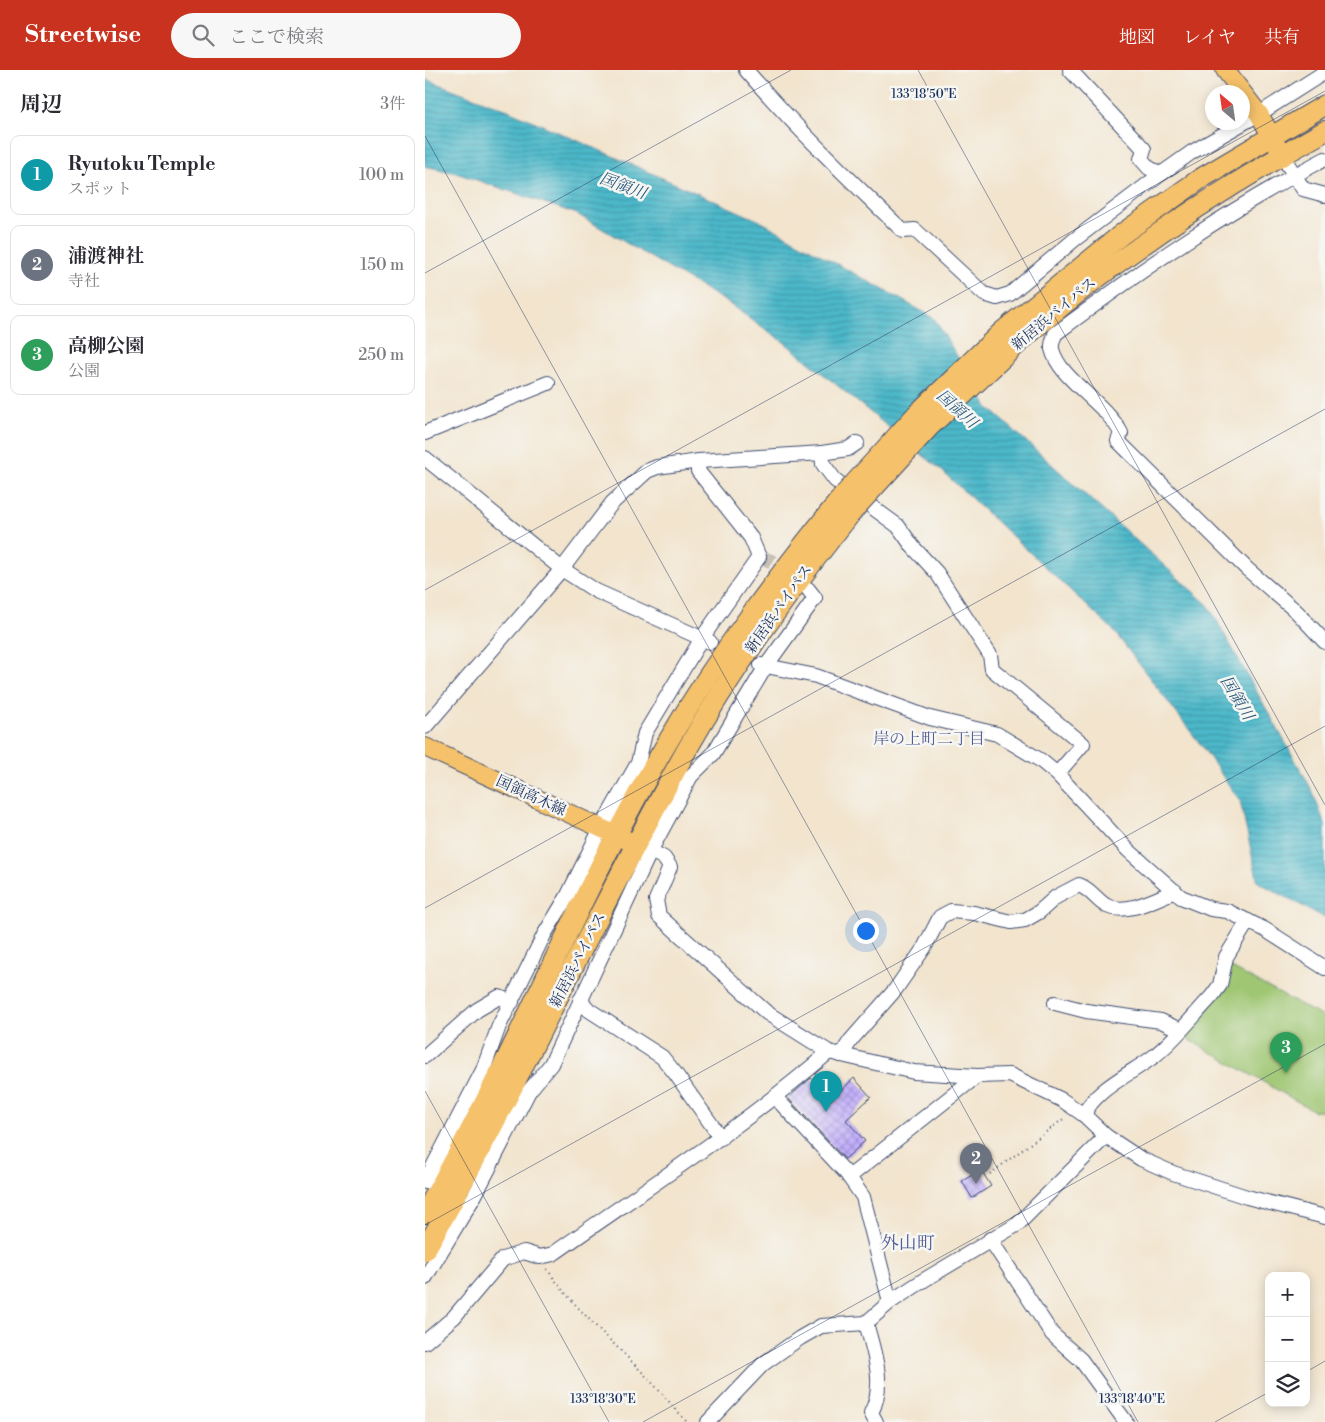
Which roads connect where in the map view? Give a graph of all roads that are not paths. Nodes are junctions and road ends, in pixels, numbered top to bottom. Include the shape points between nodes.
1 (745, 70) edge
2 (1070, 70) edge
3 (1225, 70) edge
4 (1325, 72) edge
5 (1325, 105) edge
6 (1259, 114) junction
7 (1325, 131) edge
8 (1272, 136) junction
9 (1282, 155) junction
10 (1325, 160) edge
11 (1161, 174) junction
12 (1295, 175) junction
13 (1325, 195) edge
14 (1009, 338) junction
15 (548, 383) dead end
16 (425, 434) edge
17 (857, 443) dead end
18 (822, 453) junction
19 (425, 458) edge
20 (699, 461) junction
21 (849, 502) junction
22 (562, 569) junction
23 (808, 590) dead end
24 (706, 640) junction
25 (1325, 642) edge
26 (763, 665) junction
27 (425, 727) edge
28 (425, 747) edge
29 (1057, 774) junction
30 (609, 832) junction
31 (644, 847) junction
32 (1175, 891) junction
33 (1248, 921) junction
34 (1325, 968) edge
35 (580, 1000) junction
36 (512, 1002) junction
37 (1055, 1003) dead end
38 (1180, 1030) junction
39 (835, 1054) junction
40 (425, 1056) edge
41 (977, 1076) junction
42 (775, 1097) junction
43 (1079, 1112) junction
44 (1106, 1136) junction
45 (721, 1138) junction
46 (849, 1177) junction
47 (425, 1182) edge
48 (425, 1213) edge
49 (1325, 1217) edge
50 (990, 1239) junction
51 (425, 1250) edge
52 (425, 1278) edge
53 (890, 1302) junction
54 (866, 1323) junction
55 (425, 1342) edge
56 (708, 1422) edge
57 (877, 1422) edge
58 (1126, 1422) edge

1 - 11 street via 830,161 903,231 915,230 985,294 997,298 1011,294 1074,240
2 - 11 street via 1144,149 1141,159
3 - 6 main road
4 - 6 street
5 - 8 highway, 新居浜バイパス
6 - 8 main road
6 - 11 street via 1192,152
7 - 9 highway, 新居浜バイパス
8 - 9 main road
8 - 14 highway, 新居浜バイパス via 1200,179 1122,234
9 - 12 street
9 - 14 highway, 新居浜バイパス via 1205,203
10 - 12 street
12 - 13 street via 1303,189
12 - 25 street via 1130,278 1055,334 1052,348 1062,368 1114,420 1121,433 1118,441
14 - 21 highway, 新居浜バイパス, bridge via 917,414
15 - 16 street
17 - 18 street
18 - 20 street
18 - 29 street via 823,464 835,480 898,526 937,572 989,655 993,669 1083,744
19 - 22 street
20 - 22 street via 657,467 638,478 612,504
20 - 24 street via 699,471 751,538 759,557
21 - 30 highway, 新居浜バイパス via 752,612
21 - 31 highway, 新居浜バイパス via 766,624 686,751
22 - 24 street via 596,591
22 - 27 street
23 - 26 street via 815,598
24 - 30 street via 645,733 638,762
26 - 29 street via 832,681 930,718 997,734
26 - 31 street via 713,754 691,776
28 - 30 main road, 国領高木線
29 - 32 street via 1127,850
30 - 31 main road, 国領高木線
30 - 36 street
30 - 48 highway, 新居浜バイパス via 457,1159
31 - 35 street
31 - 39 street via 665,858 670,867 655,900 659,916 767,1014
31 - 51 highway, 新居浜バイパス
32 - 33 street via 1197,904 1227,911
32 - 39 street via 1126,909 1107,905 1090,889 1079,884 1025,920 1011,922 951,911 940,916 924,948 895,990
33 - 34 street
33 - 38 street via 1226,957 1220,985
35 - 45 street via 589,1010 661,1057
35 - 52 street via 551,1064 529,1091 475,1195
36 - 40 street via 499,997 477,1010
36 - 47 street via 499,1026 483,1070
37 - 38 street via 1086,1011 1161,1021
38 - 43 street via 1153,1057
39 - 41 street via 914,1072
39 - 42 street
41 - 43 street via 1010,1075
41 - 46 street
42 - 45 street
42 - 46 street
43 - 44 street
44 - 49 street via 1141,1159 1173,1173
44 - 50 street via 1018,1224
45 - 55 street via 553,1254 540,1257 524,1252 503,1259 454,1317
46 - 53 street via 863,1197
50 - 53 street
50 - 58 street via 1053,1334 1081,1360
53 - 54 street
54 - 56 street via 821,1326 801,1338 763,1364
54 - 57 street via 879,1370 871,1414

